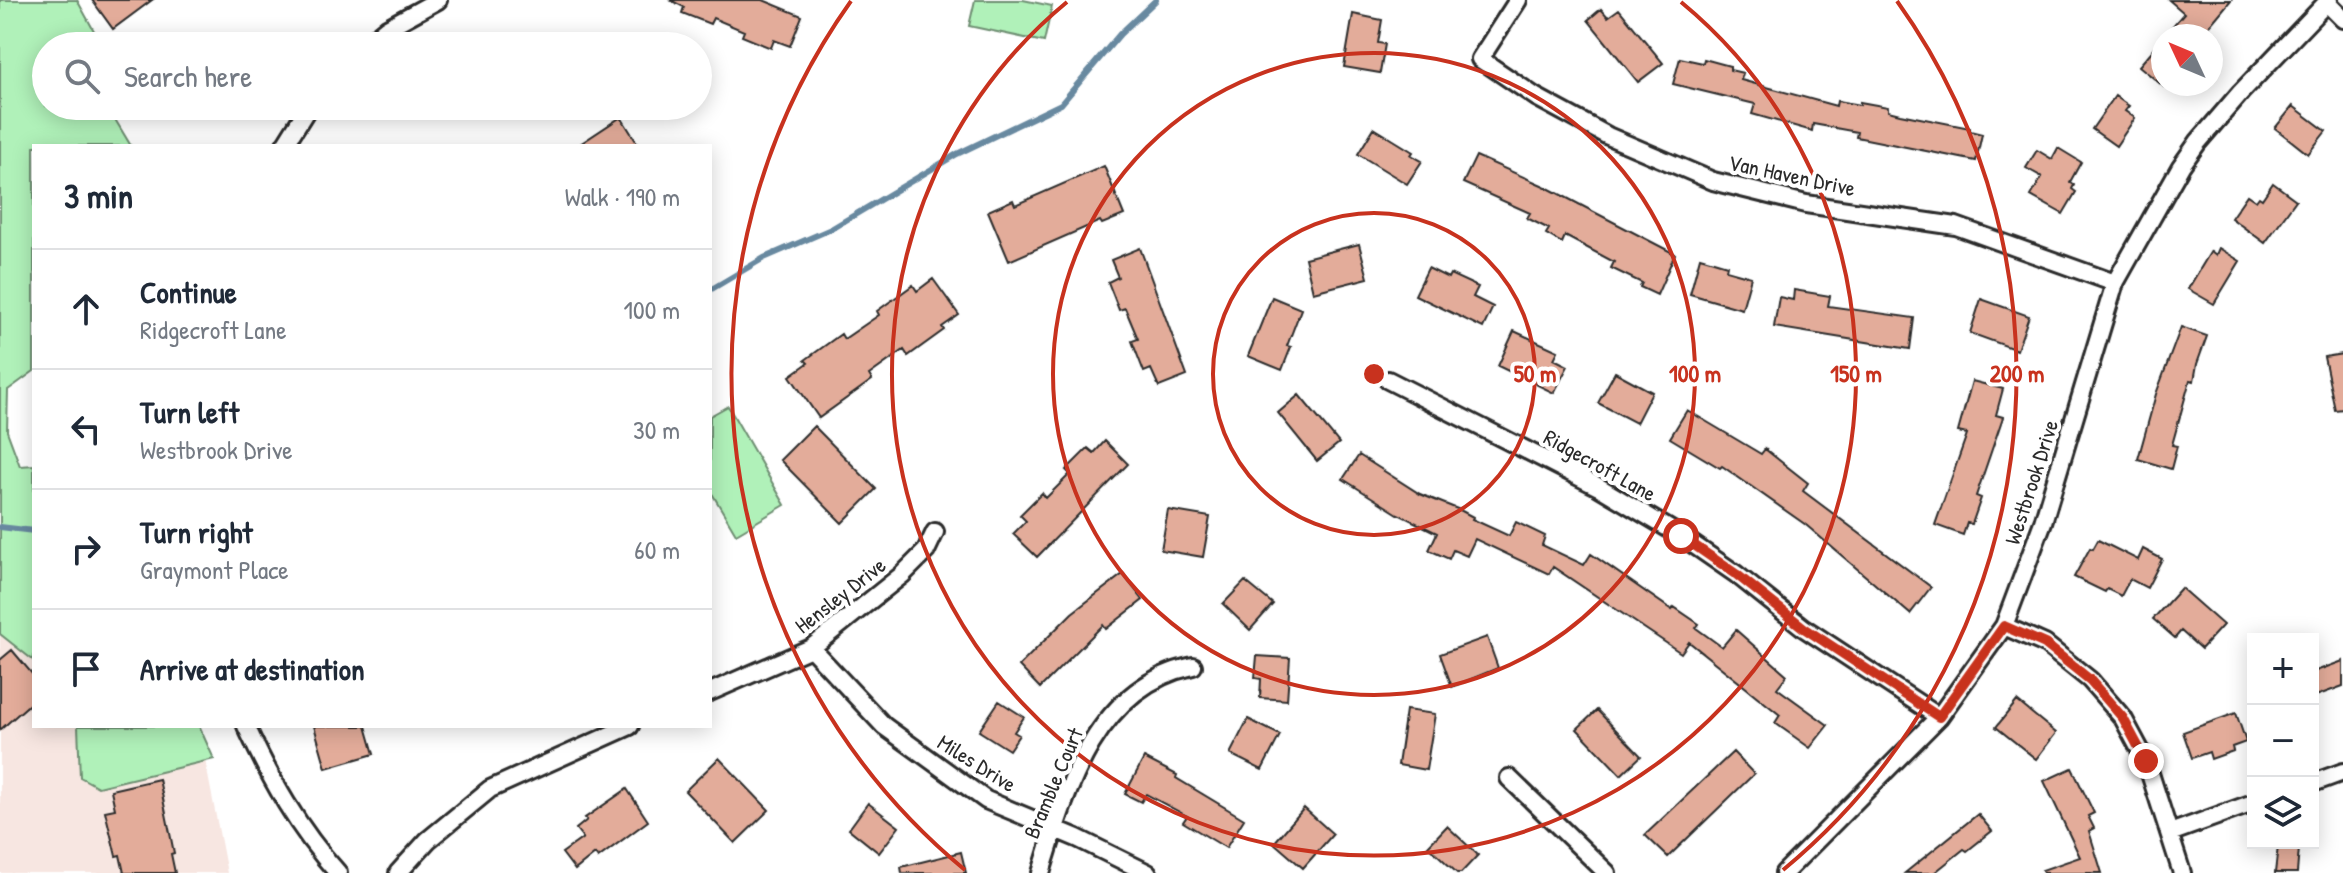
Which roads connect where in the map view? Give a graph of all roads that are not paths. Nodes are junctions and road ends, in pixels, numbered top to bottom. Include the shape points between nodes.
1 (438, 0) edge
2 (1518, 0) edge
3 (2328, 1) edge
4 (2343, 19) edge
5 (382, 32) edge
6 (300, 120) edge
7 (285, 144) edge
8 (2115, 283) junction
9 (1388, 380) dead end
10 (935, 532) dead end
11 (2004, 626) junction
12 (811, 648) junction
13 (1193, 666) dead end
14 (712, 691) edge
15 (1939, 717) junction
16 (247, 728) edge
17 (626, 728) edge
18 (2343, 772) edge
19 (1509, 778) dead end
20 (2319, 781) edge
21 (2247, 805) edge
22 (1055, 828) junction
23 (2170, 833) junction
24 (1789, 871) edge
25 (338, 873) edge
26 (398, 873) edge
27 (1041, 873) edge
28 (1148, 873) edge
29 (1607, 873) edge
30 (2182, 873) edge

1 - 5 street
2 - 8 street, Van Haven Drive via 1480,59 1608,136 1713,181 1806,204 1956,226
3 - 4 street
3 - 8 street, Westbrook Drive via 2198,142
6 - 7 street
8 - 11 street, Westbrook Drive via 2043,522
9 - 15 street, Ridgecroft Lane via 1599,487 1681,536 1804,628
10 - 12 street, Hensley Drive via 926,551 902,575
11 - 15 street, Westbrook Drive
11 - 23 street via 2045,644 2090,680 2123,718 2146,761
12 - 14 street, Hensley Drive
12 - 22 street, Miles Drive via 884,726 929,760 986,800
13 - 22 street, Bramble Court via 1144,684 1102,725
15 - 24 street, Westbrook Drive
16 - 25 street via 310,842
17 - 26 street via 490,789 428,840
18 - 20 street
19 - 29 street
21 - 23 street
22 - 27 street, Bramble Court
22 - 28 street, Miles Drive
23 - 30 street

